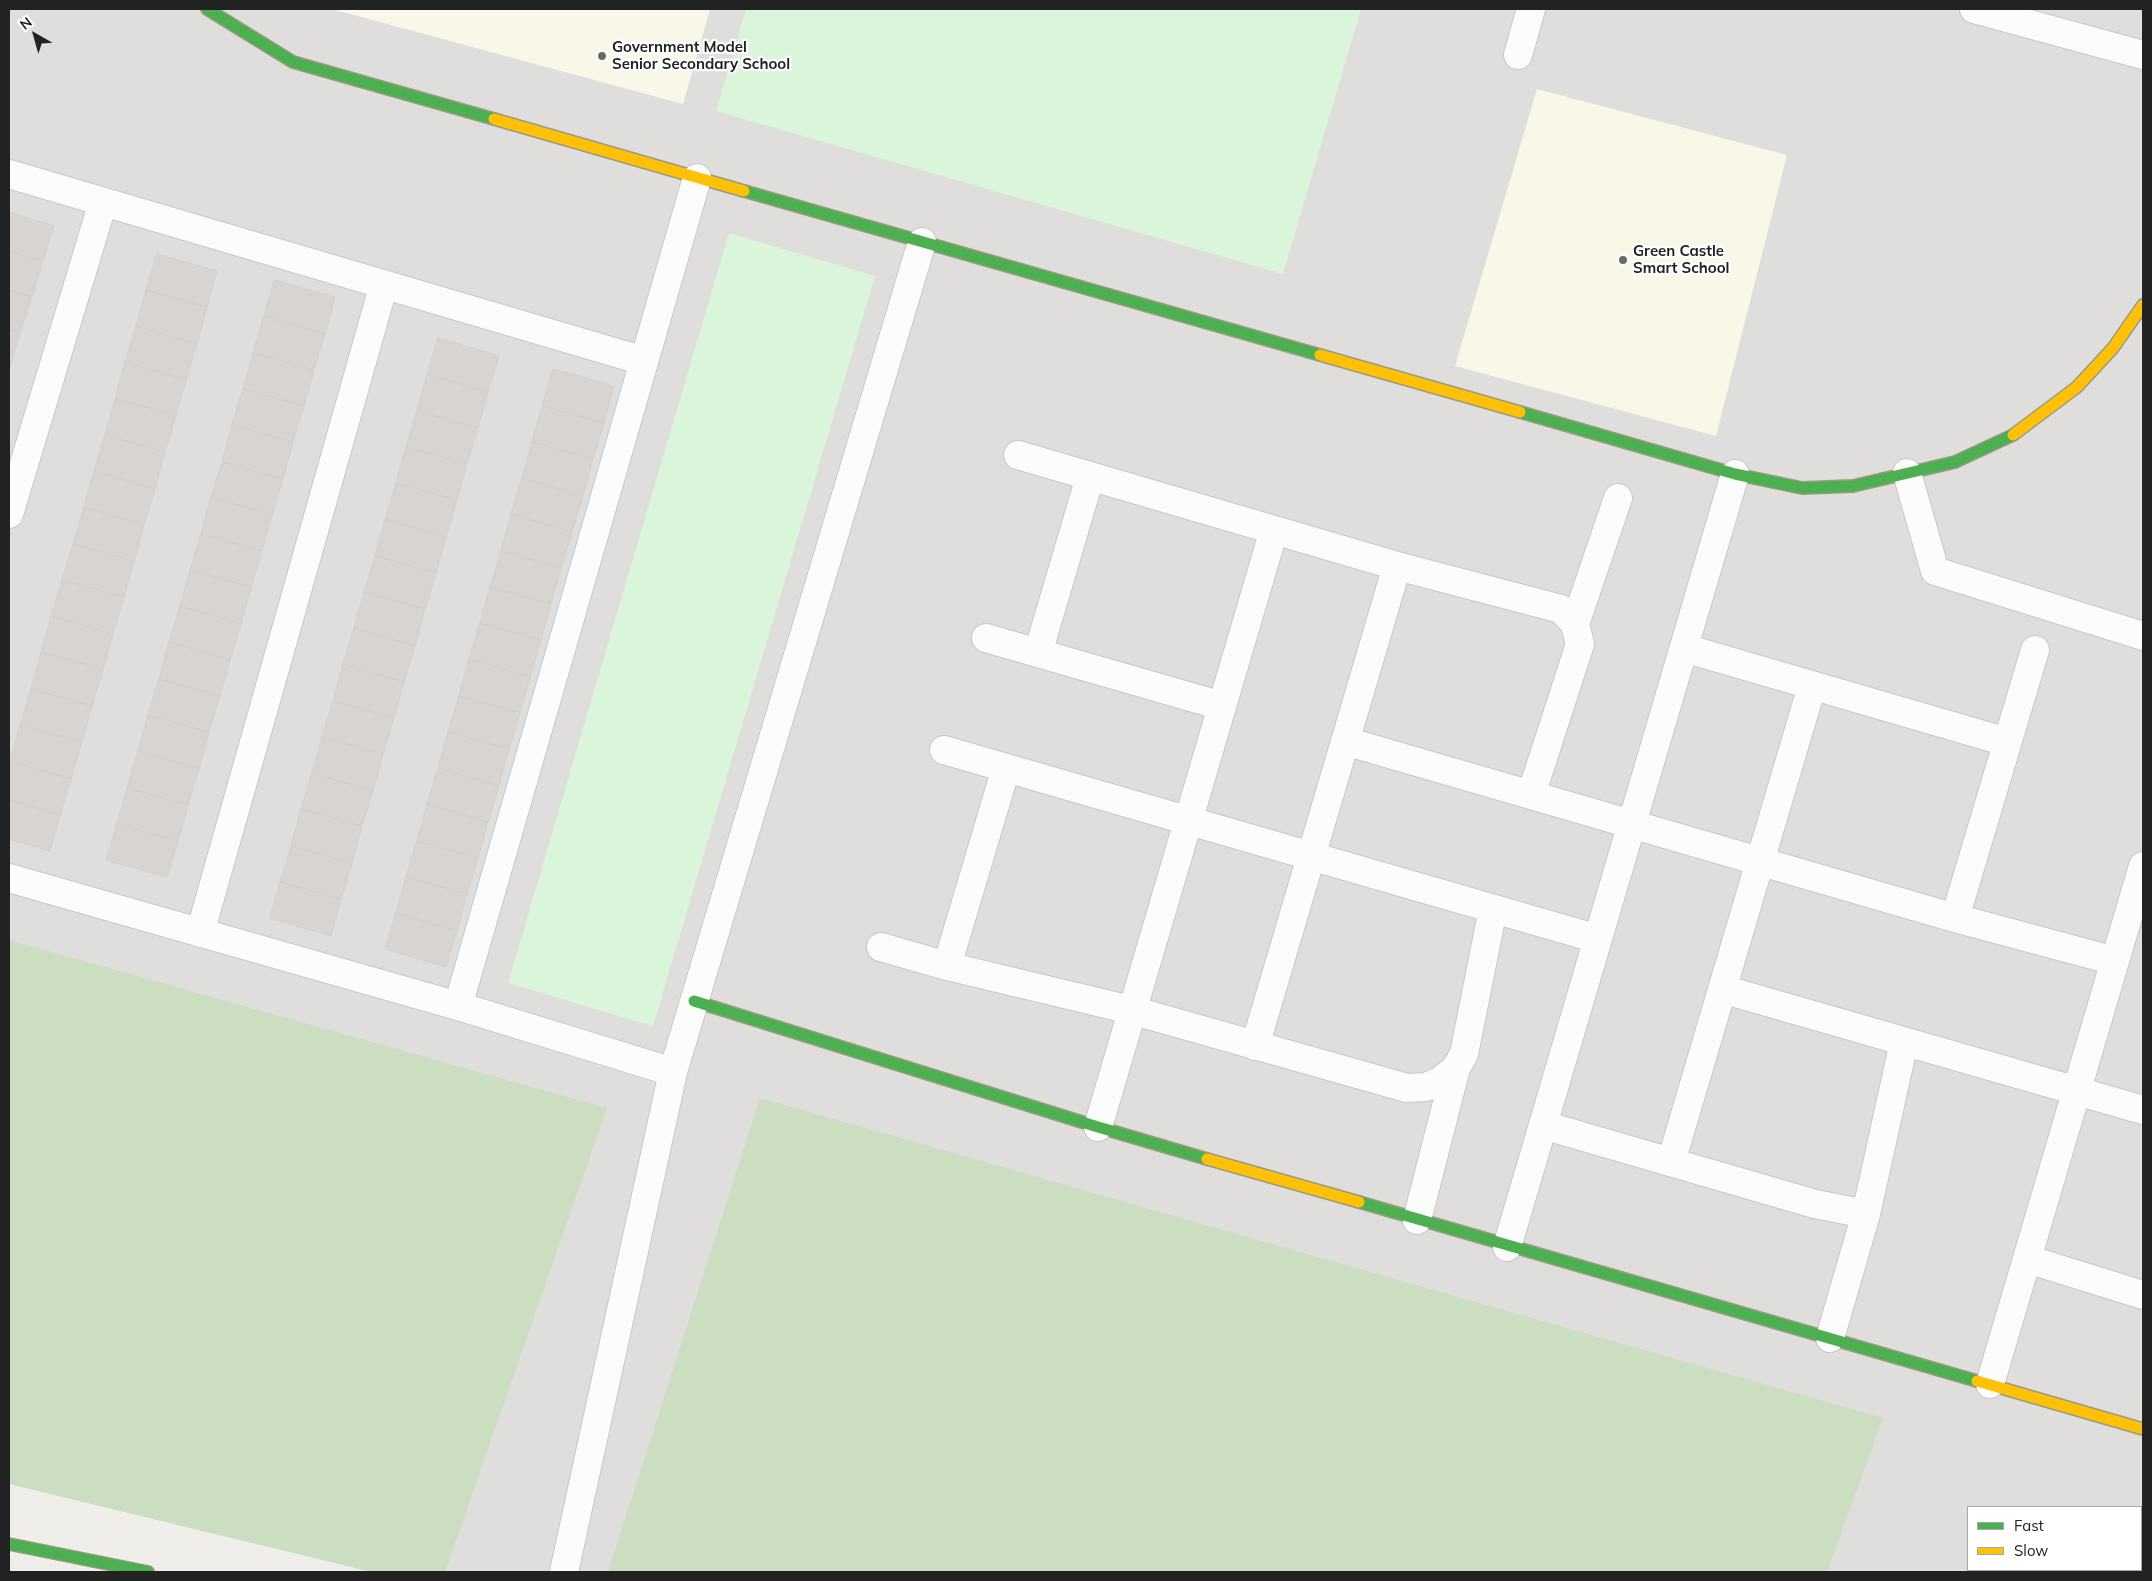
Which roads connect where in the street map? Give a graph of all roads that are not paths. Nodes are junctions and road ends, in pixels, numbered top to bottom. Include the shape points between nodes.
1 (206, 9) edge
2 (1531, 9) edge
3 (1974, 9) edge
4 (2143, 55) edge
5 (1518, 56) dead end
6 (9, 174) edge
7 (697, 178) junction
8 (103, 202) junction
9 (922, 242) junction
10 (384, 284) junction
11 (2143, 305) edge
12 (644, 360) junction
13 (1018, 456) dead end
14 (1907, 473) junction
15 (1735, 474) junction
16 (1090, 477) junction
17 (1618, 498) dead end
18 (9, 514) edge
19 (1274, 530) junction
20 (1397, 566) junction
21 (1575, 624) junction
22 (2143, 636) edge
23 (986, 638) dead end
24 (1684, 648) junction
25 (2035, 650) dead end
26 (1038, 653) junction
27 (1812, 686) junction
28 (1222, 706) junction
29 (1345, 741) junction
30 (2007, 742) junction
31 (944, 750) dead end
32 (1006, 768) junction
33 (1531, 795) junction
34 (1188, 821) junction
35 (1632, 824) junction
36 (1311, 856) junction
37 (1760, 861) junction
38 (2143, 866) edge
39 (9, 878) edge
40 (1493, 909) junction
41 (1956, 918) junction
42 (200, 933) junction
43 (1598, 939) junction
44 (881, 947) dead end
45 (2115, 961) junction
46 (947, 966) junction
47 (1722, 989) junction
48 (694, 1000) junction
49 (458, 1006) junction
50 (1131, 1010) junction
51 (1904, 1042) junction
52 (1256, 1046) junction
53 (1456, 1068) junction
54 (673, 1072) junction
55 (2078, 1089) junction
56 (2143, 1110) edge
57 (1543, 1125) junction
58 (1098, 1127) junction
59 (1671, 1162) junction
60 (1866, 1214) junction
61 (1417, 1220) junction
62 (1507, 1246) junction
63 (2027, 1259) junction
64 (2143, 1295) edge
65 (1830, 1338) junction
66 (1990, 1384) junction
67 (2143, 1429) edge
68 (9, 1544) edge
69 (148, 1572) edge
70 (564, 1572) edge

1 - 7 street via 292,62
2 - 5 street
3 - 4 street
6 - 8 street
7 - 9 street
7 - 12 street
8 - 10 street
8 - 18 street
9 - 15 street
9 - 48 street
10 - 12 street
10 - 42 street
11 - 14 street via 2113,348 2077,387 2037,418 2007,439 1955,462
12 - 49 street
13 - 16 street
14 - 15 street via 1853,486 1802,488
14 - 22 street via 1935,571
15 - 24 street
16 - 19 street
16 - 26 street
17 - 21 street
19 - 20 street
19 - 28 street
20 - 21 street via 1562,609
20 - 29 street
21 - 33 street via 1580,644
23 - 26 street
24 - 27 street
24 - 35 street
25 - 30 street
26 - 28 street
27 - 30 street
27 - 37 street
28 - 34 street
29 - 33 street
29 - 36 street
30 - 41 street
31 - 32 street
32 - 34 street
32 - 46 street
33 - 35 street
34 - 36 street
34 - 50 street
35 - 37 street
35 - 43 street
36 - 40 street
36 - 52 street
37 - 41 street
37 - 47 street
38 - 45 street
39 - 42 street
40 - 43 street
40 - 53 street via 1464,1054
41 - 45 street
42 - 49 street
43 - 57 street
44 - 46 street
45 - 55 street
46 - 50 street
47 - 51 street
47 - 59 street
48 - 54 street
48 - 58 street
49 - 54 street
50 - 52 street
50 - 58 street
51 - 55 street
51 - 60 street
52 - 53 street via 1407,1088 1426,1087
53 - 61 street
54 - 70 street
55 - 56 street
55 - 63 street
57 - 59 street
57 - 62 street
58 - 61 street
59 - 60 street via 1814,1204
60 - 65 street
61 - 62 street
62 - 65 street
63 - 64 street
63 - 66 street
65 - 66 street
66 - 67 street
68 - 69 street

